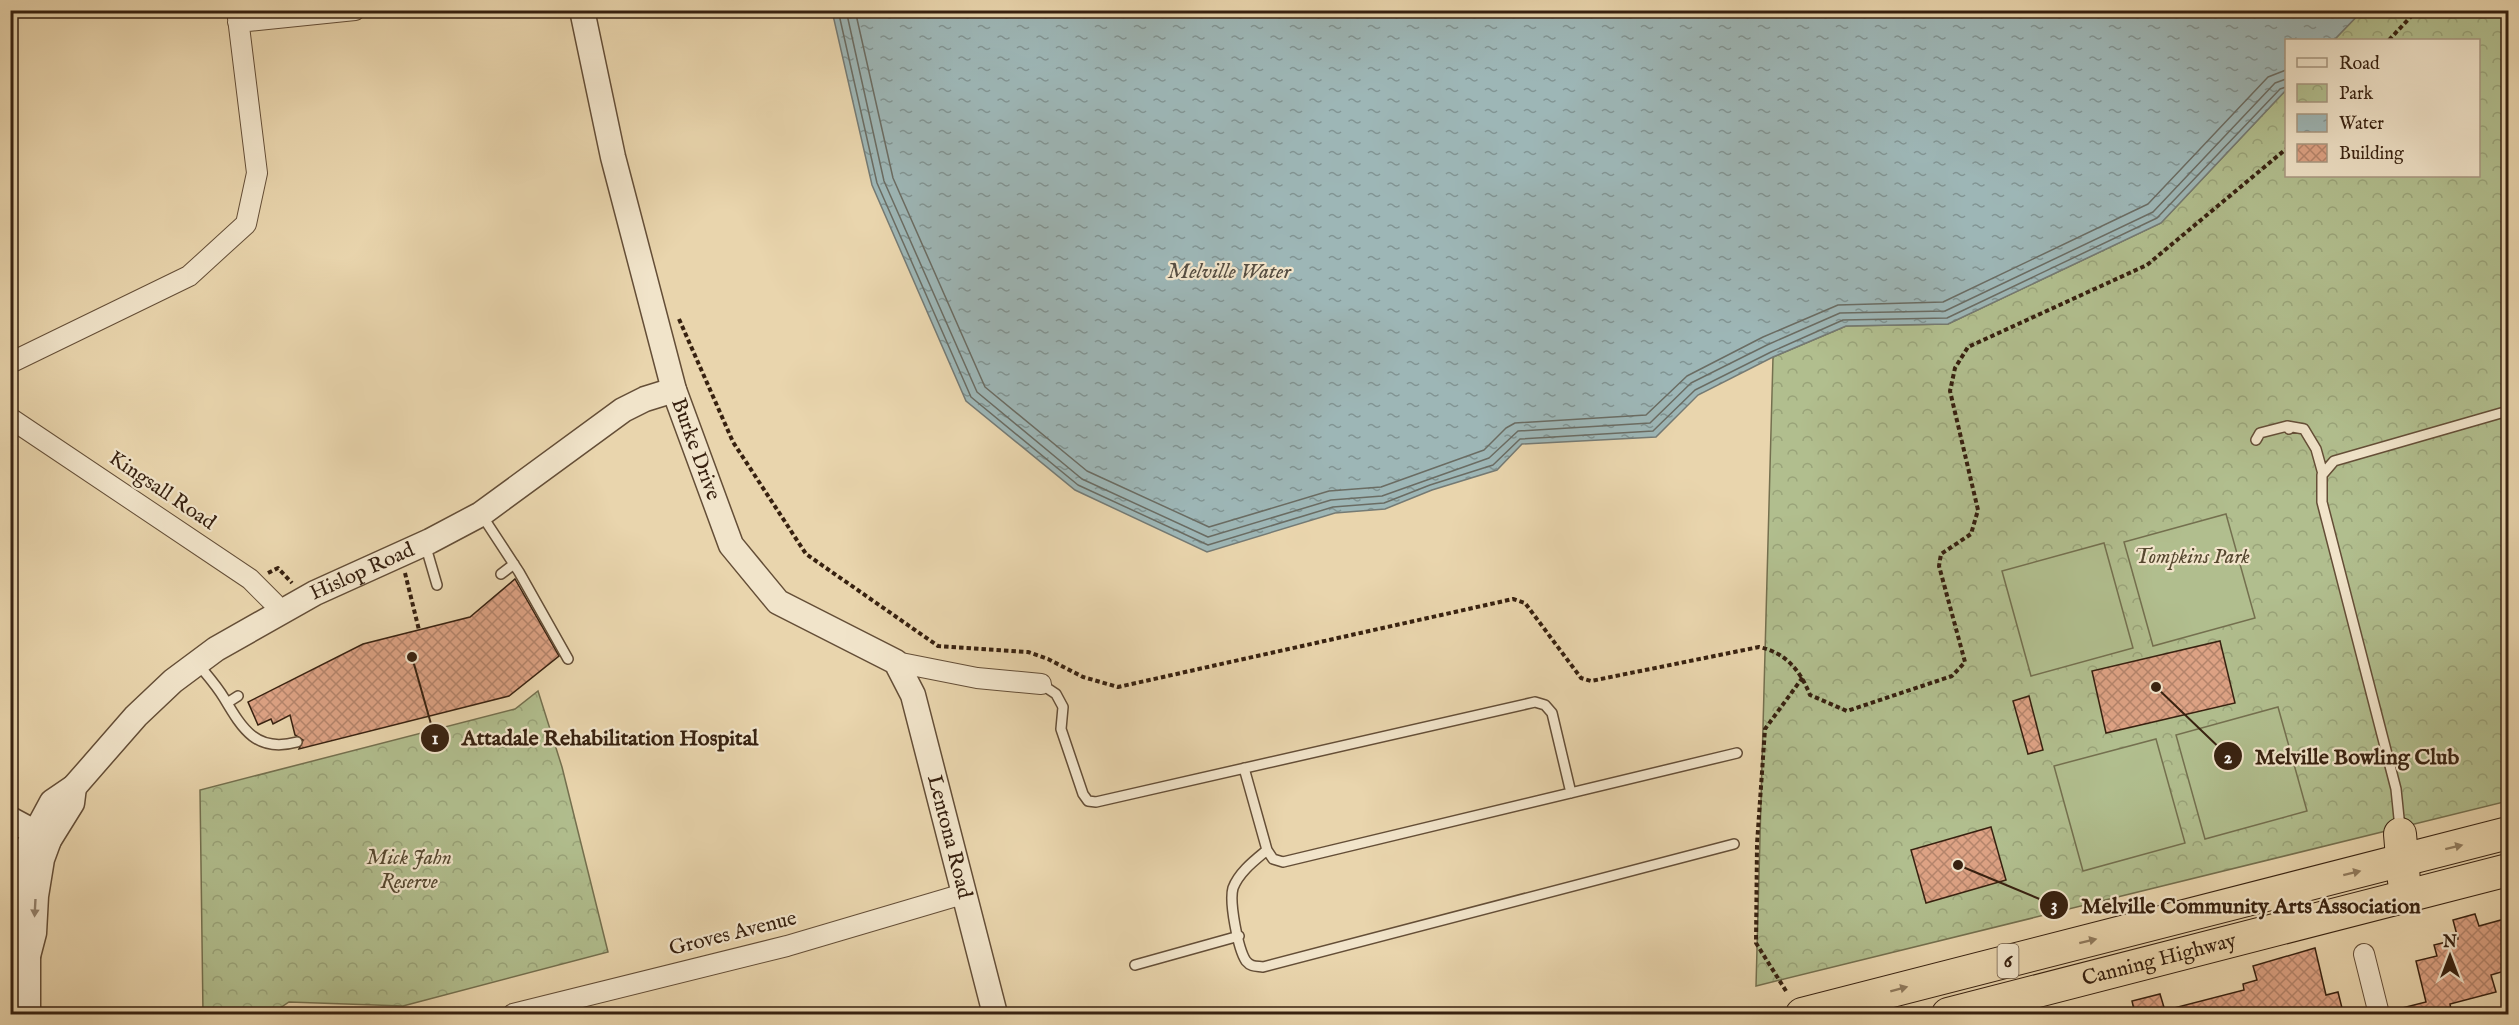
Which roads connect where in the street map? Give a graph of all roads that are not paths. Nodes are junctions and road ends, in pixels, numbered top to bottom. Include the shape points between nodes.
1 (355, 10) edge
2 (582, 10) edge
3 (238, 16) edge
4 (10, 363) edge
5 (674, 390) junction
6 (2508, 411) edge
7 (10, 418) edge
8 (2256, 440) dead end
9 (2322, 474) junction
10 (481, 514) junction
11 (424, 544) junction
12 (514, 564) junction
13 (501, 574) dead end
14 (437, 585) dead end
15 (279, 612) junction
16 (568, 659) dead end
17 (896, 662) junction
18 (198, 663) junction
19 (1041, 684) joint
20 (238, 696) dead end
21 (227, 703) junction
22 (297, 742) dead end
23 (1737, 753) dead end
24 (1244, 768) junction
25 (1571, 793) junction
26 (10, 819) edge
27 (2508, 833) edge
28 (1734, 844) dead end
29 (32, 845) edge
30 (2400, 847) junction
31 (1267, 850) junction
32 (2508, 870) edge
33 (963, 894) junction
34 (2406, 897) junction
35 (1239, 936) junction
36 (2364, 954) dead end
37 (1135, 965) dead end
38 (1794, 1003) edge
39 (2012, 1006) edge
40 (28, 1014) edge
41 (513, 1014) edge
42 (995, 1014) edge
43 (1948, 1014) edge
44 (2379, 1014) edge

1 - 3 street
2 - 5 street, Burke Drive via 613,157
3 - 4 street via 257,173 246,224 189,276
5 - 10 street, Hislop Road via 623,410
5 - 17 street, Burke Drive via 731,545 778,602
6 - 9 lane via 2334,461
7 - 15 street, Kingsall Road via 253,581
8 - 9 lane via 2260,433 2304,429 2316,449
9 - 30 lane via 2322,502 2396,789
10 - 11 street, Hislop Road
10 - 12 lane
11 - 14 lane
11 - 15 street, Hislop Road
12 - 13 lane
12 - 16 lane
15 - 18 street, Hislop Road
17 - 19 street, Burke Drive via 977,678
17 - 33 street, Lentona Road via 913,695
18 - 21 lane
18 - 29 street, Hislop Road via 136,716 74,787 52,802
19 - 24 lane via 1056,694 1063,707 1061,729 1088,801
20 - 21 lane
21 - 22 lane via 249,734 265,744 280,747
23 - 25 lane
24 - 25 lane via 1535,702 1552,713
24 - 31 lane
25 - 31 lane via 1283,862 1273,859
26 - 29 street
30 -> 27 highway, Canning Highway / 6
28 - 35 lane via 1263,967 1251,966 1245,959
29 - 40 street, Hislop Road via 19,885 17,935 28,956
30 - 34 highway
38 -> 30 highway, Canning Highway / 6
31 - 35 lane via 1247,867 1233,888 1232,909
32 - 34 highway, Canning Highway / 6
33 - 41 street, Groves Avenue via 786,946
33 - 42 street, Lentona Road
34 - 39 highway, Canning Highway / 6
35 - 37 lane
36 - 44 street
39 - 43 highway, Canning Highway / 6

